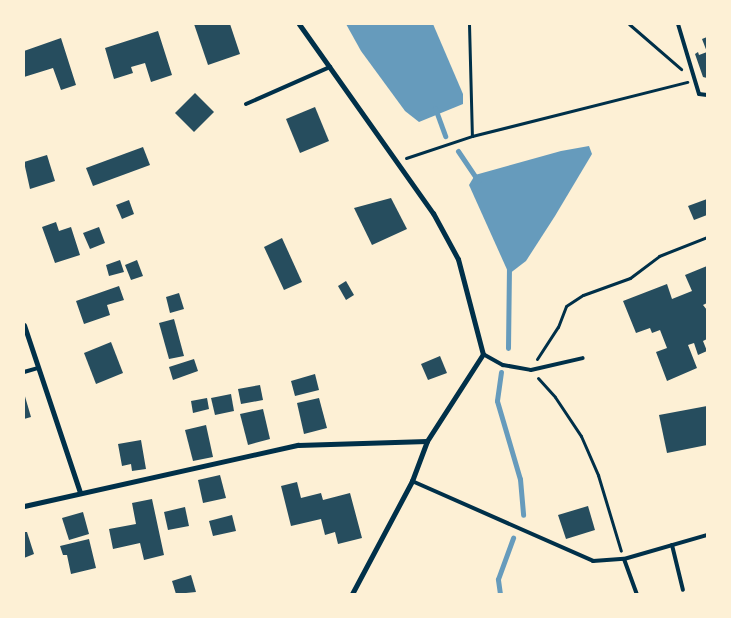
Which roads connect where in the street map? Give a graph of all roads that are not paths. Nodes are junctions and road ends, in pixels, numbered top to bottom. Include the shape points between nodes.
1 (299, 24) edge
2 (678, 24) edge
3 (330, 67) junction
4 (707, 95) edge
5 (246, 104) dead end
6 (24, 325) edge
7 (483, 354) junction
8 (583, 358) dead end
9 (38, 368) junction
10 (24, 372) edge
11 (427, 441) junction
12 (412, 481) junction
13 (80, 492) junction
14 (24, 506) edge
15 (707, 535) edge
16 (672, 545) junction
17 (624, 559) junction
18 (683, 590) dead end
19 (352, 594) edge
20 (637, 594) edge

1 - 3 street
2 - 4 lane via 699,94
3 - 5 lane
3 - 7 street via 399,160 458,259
6 - 9 street
7 - 8 lane via 503,365 531,370
7 - 11 street
9 - 10 lane
9 - 13 street
11 - 12 street
11 - 13 street via 298,445
12 - 17 lane via 593,561
12 - 19 street
13 - 14 street
15 - 16 lane
16 - 17 lane
16 - 18 lane
17 - 20 lane

